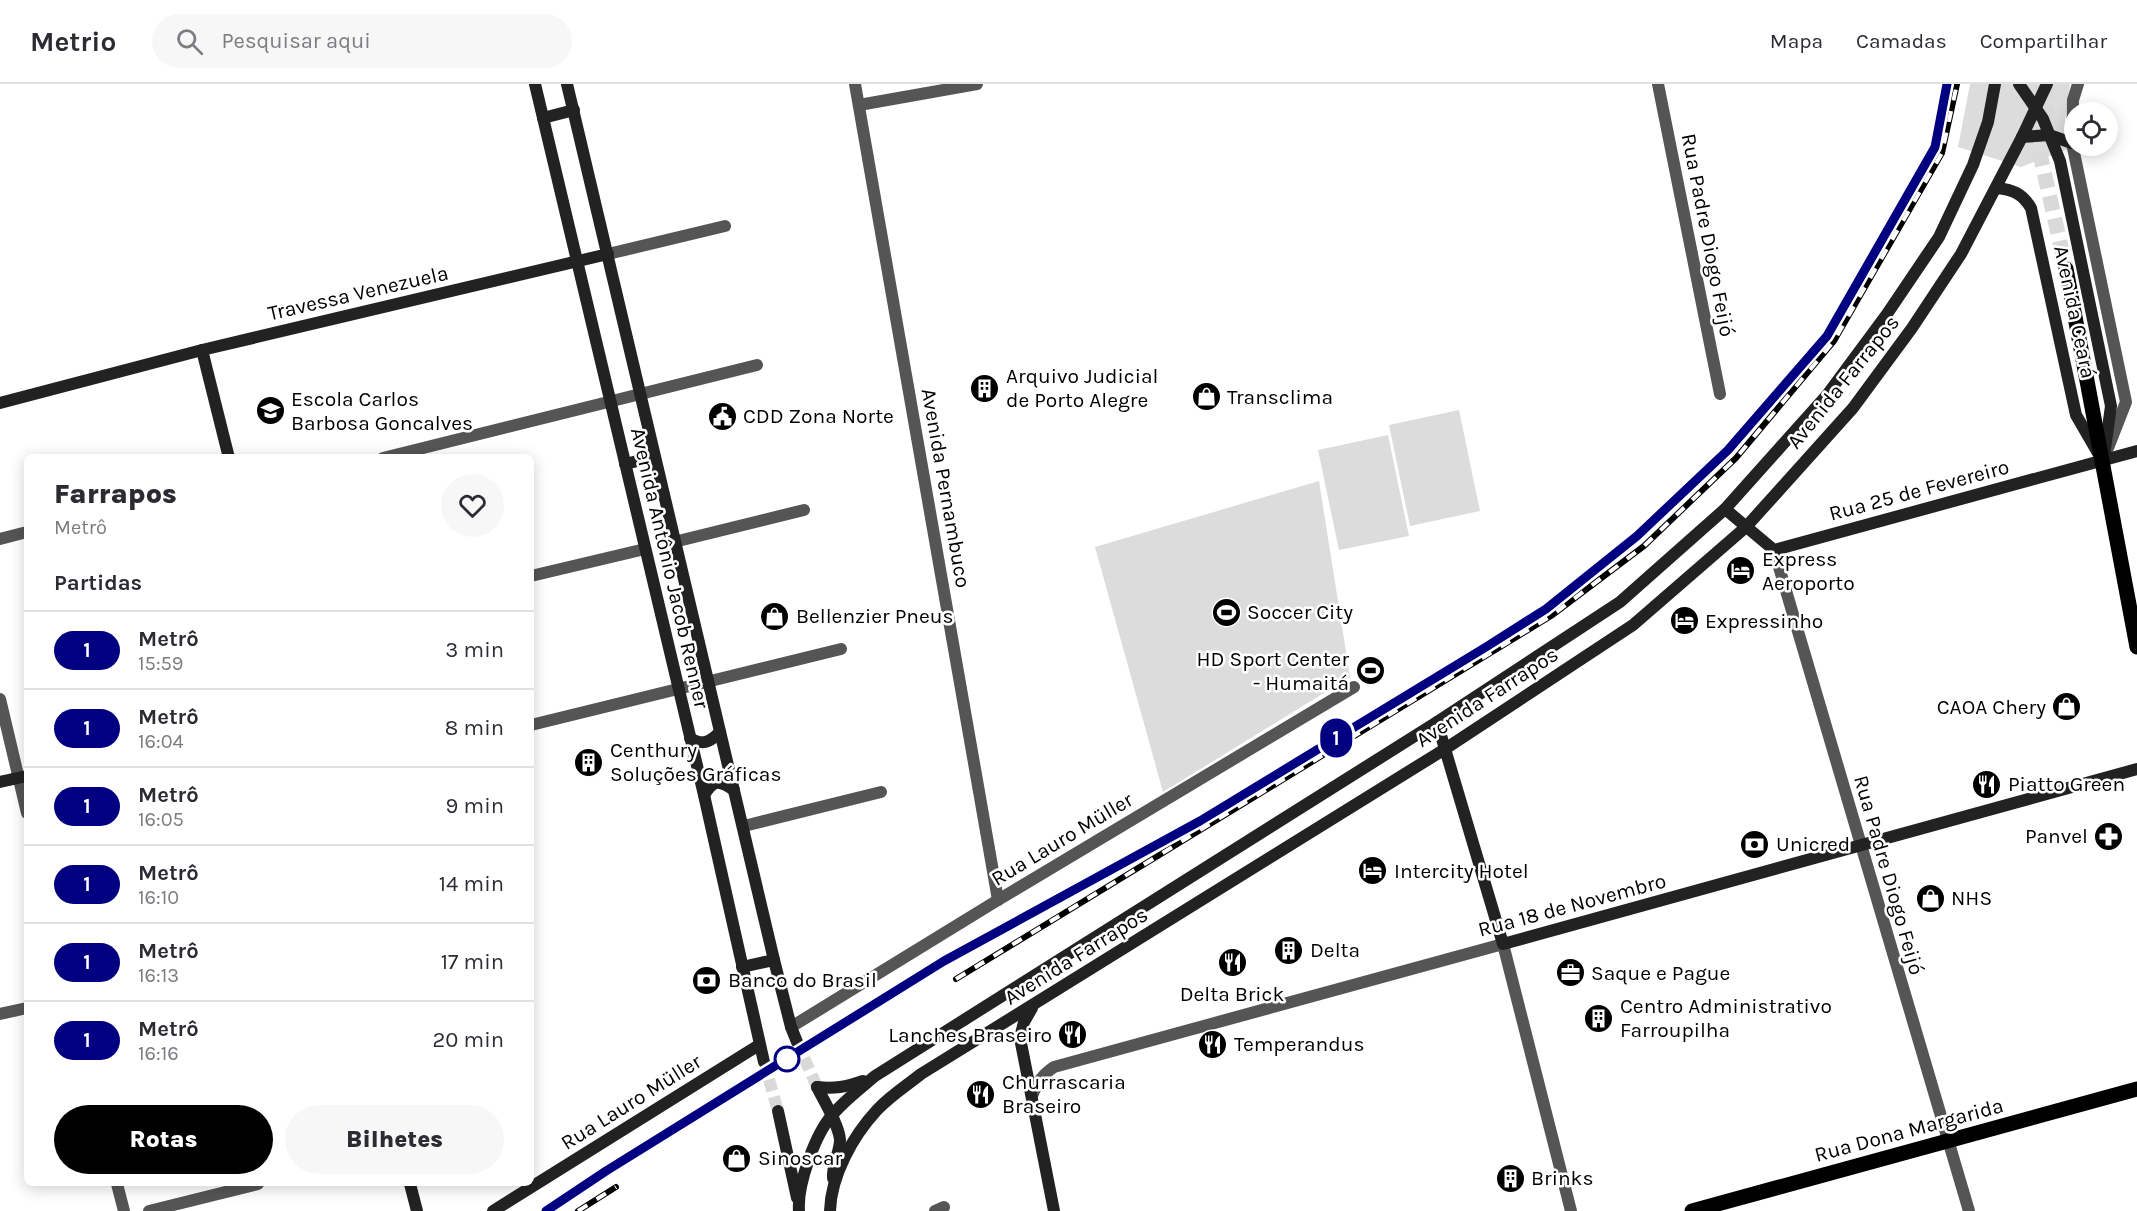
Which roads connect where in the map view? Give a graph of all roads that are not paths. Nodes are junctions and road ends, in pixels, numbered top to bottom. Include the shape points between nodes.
1 (535, 84) edge
2 (567, 84) edge
3 (855, 84) edge
4 (977, 84) edge
5 (1658, 84) edge
6 (1995, 84) edge
7 (2019, 84) edge
8 (2047, 84) edge
9 (2078, 84) edge
10 (2073, 102) edge
11 (859, 105) junction
12 (574, 110) junction
13 (543, 118) junction
14 (2022, 138) junction
15 (2064, 140) edge
16 (2075, 156) edge
17 (1996, 188) junction
18 (725, 226) dead end
19 (608, 254) junction
20 (577, 261) junction
21 (2066, 269) tunnel mouth
22 (202, 350) junction
23 (757, 365) dead end
24 (639, 394) junction
25 (1720, 394) dead end
26 (610, 401) junction
27 (0, 403) edge
28 (2137, 452) edge
29 (228, 454) edge
30 (399, 454) edge
31 (654, 457) junction
32 (2103, 460) junction
33 (625, 464) junction
34 (1725, 509) junction
35 (804, 510) dead end
36 (1746, 527) junction
37 (24, 533) edge
38 (0, 539) edge
39 (674, 542) junction
40 (645, 549) junction
41 (1774, 550) junction
42 (534, 575) edge
43 (2137, 647) edge
44 (841, 650) dead end
45 (708, 682) junction
46 (1354, 687) dead end
47 (679, 689) junction
48 (0, 699) edge
49 (1437, 722) junction
50 (534, 724) edge
51 (720, 732) junction
52 (690, 738) junction
53 (1446, 748) junction
54 (2137, 769) edge
55 (23, 777) edge
56 (0, 782) edge
57 (734, 790) junction
58 (881, 792) dead end
59 (704, 795) junction
60 (744, 826) junction
61 (1860, 845) junction
62 (998, 900) junction
63 (1503, 944) junction
64 (774, 960) junction
65 (742, 967) junction
66 (1035, 1005) junction
67 (24, 1009) edge
68 (0, 1014) edge
69 (791, 1027) junction
70 (797, 1042) tunnel mouth
71 (759, 1045) junction
72 (764, 1062) tunnel mouth
73 (875, 1076) junction
74 (2137, 1089) edge
75 (1032, 1096) junction
76 (778, 1111) tunnel mouth
77 (831, 1116) junction
78 (1947, 1141) junction
79 (534, 1185) edge
80 (833, 1185) junction
81 (118, 1186) edge
82 (250, 1186) edge
83 (411, 1186) edge
84 (533, 1186) edge
85 (799, 1208) edge
86 (124, 1211) edge
87 (149, 1211) edge
88 (417, 1211) edge
89 (493, 1211) edge
90 (830, 1211) edge
91 (1054, 1211) edge
92 (1571, 1211) edge
93 (1692, 1211) edge
94 (1969, 1211) edge

1 - 13 main road, Avenida Antônio Jacob Renner
2 - 12 main road, Avenida Antônio Jacob Renner
3 - 11 street, Avenida Pernambuco
4 - 11 street
5 - 25 street, Rua Padre Diogo Feijó
6 - 34 main road, Avenida Farrapos via 1988,122 1973,165 1939,237 1827,395
7 - 32 main road via 2043,119 2060,161 2111,406
8 - 14 main road, Avenida Farrapos
9 - 10 street, Avenida Ceará
11 - 62 street, Avenida Pernambuco
12 - 13 main road
12 - 19 main road, Avenida Antônio Jacob Renner
13 - 20 main road, Avenida Antônio Jacob Renner
14 - 15 main road via 2049,135
14 - 17 main road, Avenida Farrapos
16 - 32 street, Avenida Ceará via 2126,402
17 - 32 main road, Avenida Ceará via 2014,191 2031,208 2076,416
17 - 36 main road, Avenida Farrapos via 1961,254 1912,328 1853,408
18 - 19 street, Travessa Venezuela
19 - 20 main road, Travessa Venezuela
19 - 24 main road, Avenida Antônio Jacob Renner
20 - 22 main road, Travessa Venezuela
20 - 26 main road, Avenida Antônio Jacob Renner
21 - 32 main road, Avenida Ceará
22 - 27 main road, Travessa Venezuela
22 - 29 main road
23 - 24 street
24 - 26 street
24 - 31 main road, Avenida Antônio Jacob Renner
26 - 30 street
26 - 33 main road, Avenida Antônio Jacob Renner
28 - 32 main road, Rua 25 de Fevereiro
31 - 33 main road
31 - 39 main road, Avenida Antônio Jacob Renner
32 - 41 main road, Rua 25 de Fevereiro
32 - 43 main road, Avenida Ceará
33 - 40 main road, Avenida Antônio Jacob Renner
34 - 36 main road
34 - 49 main road, Avenida Farrapos via 1620,602
35 - 39 street
36 - 41 main road
36 - 53 main road, Avenida Farrapos via 1633,625
37 - 38 street
39 - 45 main road, Avenida Antônio Jacob Renner
40 - 42 street
40 - 47 main road, Avenida Antônio Jacob Renner
41 - 61 street, Rua Padre Diogo Feijó
44 - 45 street
45 - 47 street
45 - 51 main road, Avenida Antônio Jacob Renner
46 - 62 street, Rua Lauro Müller
47 - 50 street
47 - 52 main road, Avenida Antônio Jacob Renner
48 - 55 street
49 - 53 main road
49 - 73 main road, Avenida Farrapos
51 - 52 main road via 706,743
51 - 57 main road, Avenida Antônio Jacob Renner
52 - 59 main road, Avenida Antônio Jacob Renner
53 - 63 main road
53 - 66 main road, Avenida Farrapos
54 - 61 main road, Rua 18 de Novembro
55 - 56 main road
57 - 59 main road via 717,783
57 - 60 main road, Avenida Antônio Jacob Renner
58 - 60 street
59 - 65 main road, Avenida Antônio Jacob Renner
60 - 64 main road, Avenida Antônio Jacob Renner
61 - 63 main road, Rua 18 de Novembro
61 - 78 street, Rua Padre Diogo Feijó
62 - 69 street, Rua Lauro Müller
63 - 75 street, Rua 18 de Novembro via 1054,1067 1044,1073
63 - 92 street
64 - 65 main road
64 - 69 main road, Avenida Antônio Jacob Renner
65 - 71 main road, Avenida Antônio Jacob Renner
66 - 75 main road via 1023,1022 1020,1038
66 - 80 main road, Avenida Farrapos via 892,1096 862,1129
67 - 68 street
69 - 70 main road, Avenida Antônio Jacob Renner
71 - 72 main road, Avenida Antônio Jacob Renner
71 - 79 main road, Rua Lauro Müller
73 - 77 main road, Avenida Farrapos
73 - 77 main road via 847,1087 817,1087
74 - 78 main road, Rua Dona Margarida
75 - 91 main road
76 - 85 main road
77 - 80 main road via 840,1141 832,1167
77 - 85 main road, Avenida Farrapos via 810,1158
78 - 93 main road, Rua Dona Margarida
78 - 94 street, Rua Padre Diogo Feijó
80 - 90 main road, Avenida Farrapos
81 - 86 street
82 - 87 street
83 - 88 main road
84 - 89 main road, Rua Lauro Müller

